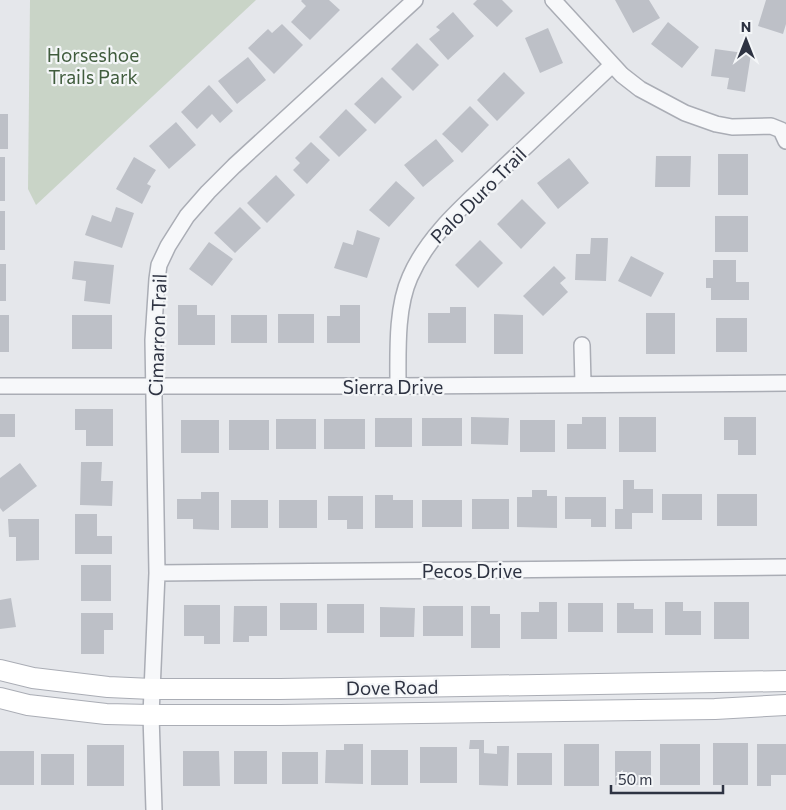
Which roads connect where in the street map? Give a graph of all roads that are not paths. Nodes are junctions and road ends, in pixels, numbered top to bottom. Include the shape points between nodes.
1 (415, 0) edge
2 (553, 0) edge
3 (612, 65) junction
4 (786, 141) edge
5 (582, 345) dead end
6 (786, 383) edge
7 (583, 384) junction
8 (0, 386) edge
9 (154, 386) junction
10 (398, 386) junction
11 (786, 567) edge
12 (157, 573) junction
13 (0, 670) edge
14 (786, 679) edge
15 (786, 687) edge
16 (152, 689) junction
17 (0, 698) edge
18 (786, 705) edge
19 (151, 715) junction
20 (154, 810) edge

1 - 9 street, Cimarron Trail via 234,166 187,216 168,246 157,280
2 - 3 street
3 - 4 street via 640,89 685,113 732,127 771,126 781,130
3 - 10 street, Palo Duro Trail via 452,217 425,249 403,299
5 - 7 street
6 - 7 street, Sierra Drive
7 - 10 street, Sierra Drive
8 - 9 street, Sierra Drive
9 - 10 street, Sierra Drive
9 - 12 street, Cimarron Trail
11 - 12 street, Pecos Drive
12 - 16 street, Cimarron Trail
13 - 16 main road, Dove Road via 33,678
14 - 15 street
14 - 16 main road, Dove Road
16 - 19 street, Cimarron Trail
17 - 19 main road, Dove Road via 28,705 106,714
18 - 19 main road, Dove Road via 715,709
19 - 20 street, Cimarron Trail

